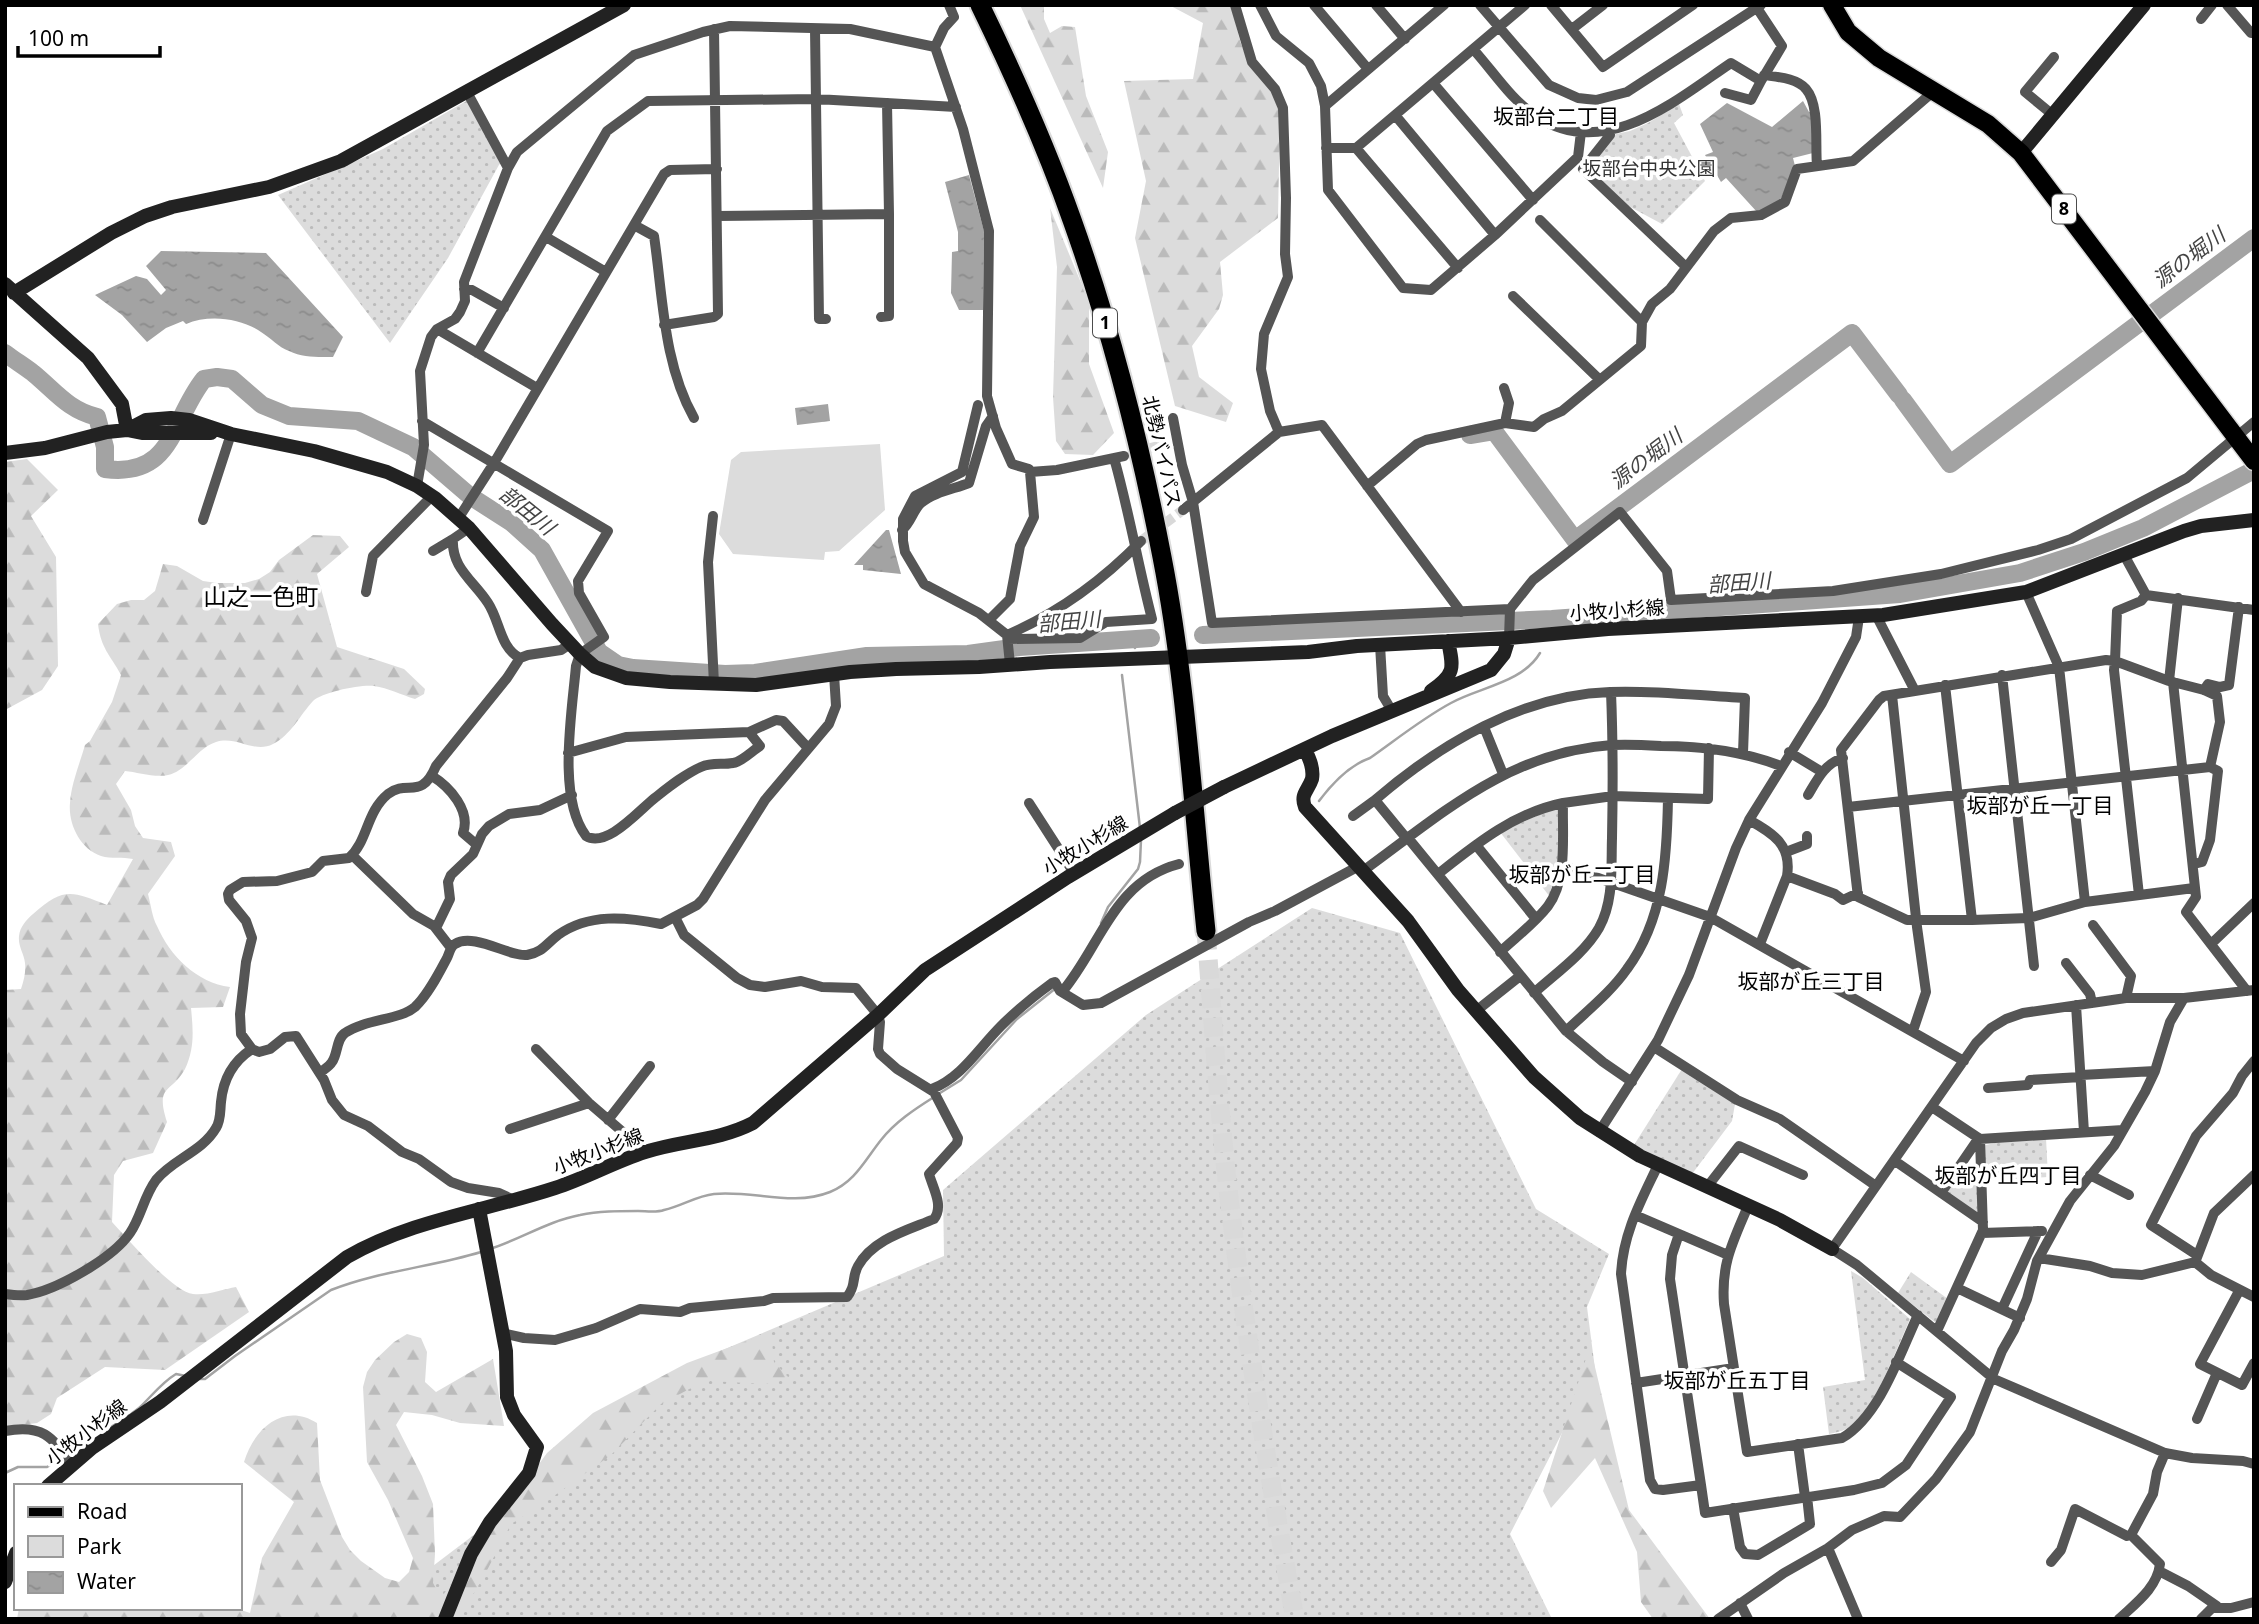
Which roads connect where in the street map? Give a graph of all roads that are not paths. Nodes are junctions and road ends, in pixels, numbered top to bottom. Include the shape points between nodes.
1 (624, 5) edge
2 (949, 5) edge
3 (980, 5) edge
4 (1235, 5) edge
5 (1260, 5) edge
6 (1314, 5) edge
7 (1376, 5) edge
8 (1480, 5) edge
9 (1525, 5) edge
10 (1551, 5) edge
11 (1603, 5) edge
12 (1693, 5) edge
13 (1832, 5) edge
14 (2144, 5) edge
15 (2212, 5) edge
16 (2227, 5) edge
17 (1441, 6) edge
18 (1759, 6) edge
19 (2201, 19) dead end
20 (1499, 28) junction
21 (714, 29) junction
22 (815, 29) junction
23 (1572, 29) junction
24 (2254, 33) edge
25 (1405, 39) junction
26 (935, 47) junction
27 (1473, 49) junction
28 (2054, 57) dead end
29 (1368, 69) junction
30 (1762, 78) junction
31 (1433, 83) junction
32 (1934, 91) junction
33 (467, 92) junction
34 (1725, 93) dead end
35 (716, 99) junction
36 (816, 99) junction
37 (887, 103) junction
38 (1325, 106) junction
39 (956, 107) junction
40 (1395, 115) junction
41 (2053, 115) junction
42 (1610, 131) junction
43 (1581, 132) junction
44 (1326, 148) junction
45 (1356, 148) junction
46 (2021, 153) junction
47 (1817, 166) junction
48 (508, 168) junction
49 (717, 169) junction
50 (1533, 200) junction
51 (889, 214) junction
52 (817, 215) junction
53 (718, 216) junction
54 (1540, 220) dead end
55 (634, 225) junction
56 (1495, 235) junction
57 (546, 237) junction
58 (1685, 266) junction
59 (1458, 268) junction
60 (606, 272) junction
61 (10, 289) edge
62 (464, 289) junction
63 (1513, 296) dead end
64 (504, 308) junction
65 (881, 317) dead end
66 (826, 318) dead end
67 (1642, 322) junction
68 (664, 325) junction
69 (437, 329) junction
70 (477, 353) junction
71 (1599, 379) junction
72 (537, 388) junction
73 (1504, 388) dead end
74 (978, 405) dead end
75 (993, 416) junction
76 (694, 418) dead end
77 (1173, 418) dead end
78 (422, 421) junction
79 (2254, 422) edge
80 (1505, 423) junction
81 (188, 426) junction
82 (127, 430) junction
83 (1279, 432) junction
84 (231, 434) junction
85 (2235, 436) junction
86 (1178, 441) junction
87 (1166, 444) tunnel mouth
88 (5, 453) edge
89 (2254, 461) edge
90 (494, 463) junction
91 (1030, 472) junction
92 (416, 486) junction
93 (1367, 486) junction
94 (432, 496) junction
95 (1193, 502) junction
96 (1183, 510) tunnel mouth
97 (713, 516) dead end
98 (203, 520) dead end
99 (2254, 520) edge
100 (464, 523) junction
101 (902, 530) junction
102 (453, 539) junction
103 (1138, 545) junction
104 (433, 551) dead end
105 (2123, 554) junction
106 (366, 592) dead end
107 (2026, 592) junction
108 (2146, 595) junction
109 (2178, 597) junction
110 (2239, 607) junction
111 (2254, 610) edge
112 (1461, 612) junction
113 (1510, 612) junction
114 (1876, 615) junction
115 (1859, 617) junction
116 (990, 620) junction
117 (1509, 633) junction
118 (1008, 639) junction
119 (1448, 641) junction
120 (1380, 645) junction
121 (580, 648) junction
122 (1178, 657) junction
123 (520, 658) junction
124 (1010, 661) junction
125 (2115, 661) junction
126 (2059, 667) junction
127 (834, 674) junction
128 (2002, 675) junction
129 (2171, 681) junction
130 (714, 682) junction
131 (1945, 685) junction
132 (2204, 690) junction
133 (1915, 691) junction
134 (1611, 692) junction
135 (1892, 695) junction
136 (1413, 704) junction
137 (1392, 711) junction
138 (1483, 727) junction
139 (749, 732) junction
140 (1613, 745) junction
141 (808, 748) junction
142 (1709, 748) junction
143 (1305, 749) junction
144 (1789, 752) junction
145 (568, 753) junction
146 (1743, 753) junction
147 (1843, 758) junction
148 (1781, 766) junction
149 (2210, 767) junction
150 (2183, 770) junction
151 (1822, 772) junction
152 (1503, 774) junction
153 (432, 776) junction
154 (2126, 776) junction
155 (2072, 782) junction
156 (2014, 788) junction
157 (572, 795) junction
158 (1808, 795) dead end
159 (1958, 795) junction
160 (1613, 796) junction
161 (1668, 798) junction
162 (1375, 800) junction
163 (1905, 801) junction
164 (1028, 803) dead end
165 (1563, 803) junction
166 (1848, 807) junction
167 (1353, 816) dead end
168 (1749, 820) junction
169 (1807, 836) dead end
170 (1407, 838) junction
171 (477, 845) junction
172 (1476, 845) junction
173 (1786, 852) junction
174 (352, 855) junction
175 (1179, 863) dead end
176 (2194, 864) junction
177 (1561, 865) junction
178 (1361, 868) junction
179 (1074, 873) junction
180 (1438, 874) junction
181 (1787, 876) junction
182 (1611, 883) junction
183 (2194, 888) junction
184 (1858, 893) junction
185 (2139, 895) junction
186 (1659, 900) junction
187 (2085, 902) junction
188 (2254, 902) edge
189 (675, 916) junction
190 (1710, 917) junction
191 (2029, 918) junction
192 (1536, 919) junction
193 (1918, 919) junction
194 (1972, 920) junction
195 (2093, 925) dead end
196 (436, 928) junction
197 (1206, 931) tunnel mouth
198 (1760, 944) junction
199 (2211, 944) junction
200 (451, 948) junction
201 (1500, 952) junction
202 (2066, 963) dead end
203 (2034, 966) dead end
204 (1520, 976) junction
205 (1059, 989) junction
206 (2250, 990) edge
207 (1534, 993) junction
208 (2184, 998) junction
209 (2126, 999) junction
210 (2092, 1003) junction
211 (2076, 1005) junction
212 (1476, 1011) junction
213 (878, 1015) junction
214 (1566, 1031) junction
215 (1913, 1031) junction
216 (1654, 1047) junction
217 (252, 1049) junction
218 (536, 1049) dead end
219 (1964, 1061) junction
220 (2254, 1061) edge
221 (650, 1066) dead end
222 (2155, 1071) junction
223 (320, 1073) junction
224 (2081, 1076) junction
225 (1632, 1082) junction
226 (1988, 1088) dead end
227 (935, 1094) junction
228 (589, 1103) junction
229 (1932, 1107) junction
230 (608, 1120) junction
231 (510, 1129) dead end
232 (2123, 1130) junction
233 (1599, 1132) junction
234 (2084, 1132) junction
235 (1979, 1139) junction
236 (646, 1152) junction
237 (1895, 1161) junction
238 (1658, 1165) junction
239 (1803, 1175) dead end
240 (2090, 1175) junction
241 (2254, 1175) edge
242 (1876, 1186) junction
243 (1707, 1188) junction
244 (1941, 1193) junction
245 (2129, 1195) dead end
246 (514, 1200) junction
247 (1748, 1206) junction
248 (479, 1209) junction
249 (1634, 1215) junction
250 (1983, 1228) junction
251 (2055, 1230) junction
252 (2038, 1231) junction
253 (1679, 1234) junction
254 (1832, 1249) junction
255 (1728, 1255) junction
256 (2039, 1258) junction
257 (2196, 1259) junction
258 (1957, 1288) junction
259 (2239, 1291) junction
260 (5, 1294) edge
261 (2254, 1297) edge
262 (2001, 1309) junction
263 (1917, 1315) junction
264 (2020, 1318) junction
265 (1937, 1331) junction
266 (502, 1332) junction
267 (1896, 1362) junction
268 (2253, 1366) edge
269 (1734, 1368) junction
270 (2217, 1373) junction
271 (1684, 1376) junction
272 (1992, 1376) junction
273 (1636, 1383) junction
274 (2197, 1419) dead end
275 (5, 1432) edge
276 (1798, 1444) junction
277 (2165, 1453) junction
278 (70, 1463) junction
279 (2254, 1464) edge
280 (50, 1484) edge
281 (1701, 1485) junction
282 (1806, 1496) junction
283 (1733, 1508) junction
284 (2131, 1535) junction
285 (1828, 1548) junction
286 (14, 1558) edge
287 (2051, 1562) dead end
288 (2159, 1571) junction
289 (5, 1582) edge
290 (2254, 1602) edge
291 (1740, 1603) junction
292 (2217, 1606) junction
293 (445, 1619) edge
294 (1718, 1619) edge
295 (1748, 1619) edge
296 (1858, 1619) edge
297 (2119, 1619) edge
298 (2201, 1619) edge

1 - 33 street
2 - 26 street via 954,17
3 - 122 highway, 北勢バイパス / 1 via 1044,148 1098,298 1142,461
4 - 83 street via 1252,62 1275,89 1283,108 1288,277 1264,334 1261,369
5 - 38 street via 1276,36 1313,69
6 - 29 street
7 - 25 street
8 - 20 street
9 - 20 street
10 - 23 street
11 - 23 street
12 - 23 street via 1603,67
13 - 32 main road, 8 via 1849,32 1879,58
14 - 41 street
15 - 19 street
16 - 24 street
17 - 25 street
18 - 20 street via 1627,92 1596,100 1578,98 1549,85
18 - 30 street via 1782,46
20 - 27 street
21 - 22 street
21 - 35 street
21 - 48 street via 634,55 517,152
22 - 26 street via 850,29
22 - 36 street
25 - 29 street
26 - 39 street
27 - 31 street
27 - 43 street via 1535,116
28 - 41 street via 2025,92
29 - 38 street
30 - 34 street via 1751,100
30 - 42 street via 1731,63 1638,123
30 - 47 street via 1788,79 1806,88 1816,111
31 - 40 street
31 - 50 street
32 - 46 main road, 8 via 1988,124
32 - 47 street via 1853,162
33 - 48 street
33 - 61 street via 366,149 308,175 136,220
35 - 36 street
35 - 49 street
35 - 57 street via 648,101 607,131
36 - 37 street
36 - 52 street
37 - 39 street
37 - 51 street
38 - 44 street
39 - 75 street via 989,231 987,396
40 - 45 street
40 - 56 street
41 - 46 street
42 - 43 street
42 - 58 street via 1583,169
43 - 50 street via 1578,157
44 - 45 street
44 - 59 street via 1328,190 1403,288 1431,290
45 - 59 street
46 - 85 main road, 8
47 - 58 street via 1797,169 1785,202 1761,215 1731,218 1720,224
48 - 62 street
49 - 53 street
49 - 55 street via 664,174
50 - 56 street
51 - 52 street
51 - 65 street via 889,316
52 - 53 street
52 - 66 street via 818,319
53 - 68 street via 718,314
54 - 67 street
55 - 60 street
55 - 68 street via 654,236
56 - 59 street
57 - 60 street
57 - 64 street
58 - 67 street
60 - 72 street
61 - 82 street via 94,367 122,404
62 - 64 street
62 - 69 street via 460,312
63 - 71 street
64 - 70 street
67 - 71 street via 1641,346
68 - 76 street via 682,395
69 - 70 street
69 - 78 street via 420,371
70 - 72 street
71 - 80 street via 1562,411 1534,426
72 - 90 street
73 - 80 street via 1509,403
74 - 101 street via 962,472 915,496
75 - 91 street via 1012,464
75 - 101 street via 969,483 921,503
77 - 86 street
78 - 90 street
78 - 92 street via 424,445
79 - 85 street
80 - 93 street via 1417,444
81 - 82 street via 142,433
81 - 82 street via 171,418 146,420
81 - 84 street
82 - 88 street
83 - 93 street via 1322,425
83 - 95 street
84 - 92 street via 362,463
84 - 98 street
85 - 89 main road, 8
85 - 113 street via 2187,478 2071,539 1983,565 1833,592 1671,600 1667,571 1620,512 1533,580
86 - 87 street
86 - 95 street
90 - 100 street via 469,504
90 - 121 street via 608,531 578,582 579,593 604,637
91 - 103 street via 1119,457
91 - 116 street via 1034,517 1020,546 1010,599
92 - 94 street
93 - 112 street
94 - 100 street
94 - 106 street via 373,556
95 - 96 street
95 - 112 street via 1212,623
97 - 130 street via 708,562
99 - 105 street, 小牧小杉線 via 2201,526
100 - 102 street
100 - 121 street
101 - 116 street via 909,562 924,584
102 - 104 street
102 - 123 street via 462,574 490,606 508,649
103 - 118 street via 1058,610
103 - 118 street via 1152,619 1106,622 1080,638
105 - 107 street, 小牧小杉線
105 - 108 street
107 - 114 street, 小牧小杉線
107 - 126 street
108 - 109 street
108 - 125 street via 2117,611
109 - 110 street
109 - 129 street
110 - 111 street
110 - 132 street via 2229,685 2208,684
112 - 113 street
113 - 117 street
114 - 115 street, 小牧小杉線
114 - 133 street
115 - 117 street, 小牧小杉線
115 - 144 street via 1856,637 1822,703
116 - 118 street
117 - 119 street
117 - 136 street, 小牧小杉線 via 1504,654 1491,670
118 - 124 street
119 - 120 street
119 - 136 street via 1452,672
120 - 122 street
120 - 137 street via 1383,696
121 - 123 street
121 - 130 street via 595,667 625,678
121 - 145 street
122 - 124 street
122 - 197 highway, 北勢バイパス / 1
123 - 153 street
124 - 127 street
125 - 126 street
125 - 129 street
125 - 154 street
126 - 128 street
126 - 155 street
127 - 130 street via 756,685
127 - 141 street via 834,715
128 - 131 street
128 - 156 street
129 - 132 street
129 - 150 street
131 - 133 street
131 - 159 street
132 - 149 street via 2217,696 2220,722
133 - 135 street
134 - 138 street via 1547,703
134 - 140 street
134 - 146 street via 1745,698
135 - 147 street via 1879,700 1843,744
135 - 163 street
136 - 137 street, 小牧小杉線
137 - 143 street, 小牧小杉線
138 - 152 street
138 - 162 street via 1436,753
139 - 141 street via 783,721
139 - 145 street via 626,737
139 - 157 street via 760,746 736,764 694,771 603,839 590,839 583,833
140 - 142 street
140 - 152 street via 1565,753
140 - 160 street
141 - 189 street via 765,800 710,890 697,905
142 - 146 street
142 - 161 street via 1708,799
143 - 178 street via 1312,771 1303,796 1308,811
143 - 179 street, 小牧小杉線, bridge via 1175,813
144 - 148 street
144 - 151 street
145 - 157 street
146 - 148 street
147 - 151 street via 1833,760
147 - 166 street
148 - 168 street
149 - 150 street
149 - 176 street via 2218,771 2210,841 2202,862
150 - 154 street
150 - 176 street
151 - 158 street
152 - 170 street
153 - 171 street via 463,809 463,833
153 - 174 street via 419,787 393,791 380,801
154 - 155 street
154 - 185 street
155 - 156 street
155 - 187 street
156 - 159 street
156 - 191 street
157 - 171 street via 540,810 502,817 485,830
159 - 163 street
159 - 194 street
160 - 161 street
160 - 165 street
160 - 182 street
161 - 186 street
162 - 167 street
162 - 170 street
163 - 166 street
163 - 193 street
164 - 179 street
165 - 172 street via 1511,822
165 - 177 street
166 - 184 street
168 - 173 street via 1776,836
168 - 190 street
169 - 173 street via 1807,844
170 - 178 street
170 - 180 street
171 - 196 street via 451,875 450,899
172 - 180 street
172 - 192 street
173 - 181 street
174 - 196 street via 413,914
174 - 217 street via 323,861 312,872 277,881 243,882 229,892 229,900 246,920 252,938 239,1022
175 - 205 street via 1152,873 1113,910 1082,966
176 - 183 street
177 - 182 street
177 - 192 street via 1555,892
178 - 205 street via 1249,922 1101,1003 1083,1004
178 - 212 street
179 - 213 street, 小牧小杉線 via 925,970
180 - 201 street
181 - 184 street via 1843,900
181 - 198 street
182 - 186 street
182 - 207 street via 1594,936
183 - 185 street
183 - 199 street via 2196,897 2186,912
184 - 193 street via 1860,899 1907,920
185 - 187 street
186 - 190 street
186 - 214 street via 1629,967
187 - 191 street
188 - 199 street
189 - 200 street via 661,924 633,918 592,920 531,954 469,942
189 - 213 street via 684,935 742,982 757,987 801,981 856,989
190 - 198 street
190 - 216 street via 1678,1002
191 - 194 street
191 - 203 street
192 - 201 street
193 - 194 street
193 - 215 street via 1926,992
195 - 209 street via 2131,976
196 - 200 street
198 - 215 street
199 - 206 street
200 - 223 street via 415,1007 342,1035 334,1060
201 - 204 street
202 - 210 street
204 - 207 street
204 - 212 street
205 - 227 street via 1022,1006
206 - 208 street
207 - 214 street
208 - 209 street
208 - 222 street via 2170,1022
209 - 210 street
210 - 211 street
211 - 219 street via 2006,1018 1984,1034
211 - 224 street
212 - 233 street via 1548,1091
213 - 227 street via 880,1054
213 - 236 street, 小牧小杉線 via 753,1123 732,1133
214 - 225 street
215 - 219 street
216 - 225 street
216 - 242 street via 1737,1100 1780,1119
217 - 223 street via 270,1049 296,1036
217 - 260 street via 227,1075 213,1133 155,1182 132,1230 115,1250 46,1289
218 - 228 street
219 - 229 street
220 - 257 street via 2196,1136 2151,1225
221 - 230 street
222 - 224 street
222 - 232 street
223 - 246 street via 344,1115 451,1182
224 - 226 street
224 - 234 street
225 - 233 street
227 - 266 street via 958,1138 929,1174 938,1213 880,1243 859,1264 854,1288 846,1297 773,1298 680,1312 640,1309 555,1340
228 - 230 street
228 - 231 street
229 - 235 street
229 - 237 street
230 - 236 street
232 - 234 street
232 - 240 street
233 - 238 street
234 - 235 street
235 - 244 street
235 - 250 street
236 - 246 street, 小牧小杉線
237 - 242 street
237 - 244 street
238 - 243 street
238 - 249 street
239 - 243 street via 1739,1146
240 - 245 street
240 - 251 street
241 - 257 street via 2214,1213
242 - 254 street
243 - 247 street
244 - 250 street
246 - 248 street, 小牧小杉線
247 - 254 street
247 - 255 street
248 - 266 street
248 - 278 street, 小牧小杉線 via 405,1230 347,1257 192,1377
249 - 253 street
249 - 273 street via 1623,1250 1620,1284
250 - 252 street
250 - 258 street
251 - 252 street
251 - 256 street
252 - 262 street
253 - 255 street
253 - 271 street via 1670,1279
254 - 263 street
255 - 269 street via 1723,1291
256 - 257 street via 2129,1275
256 - 264 street
257 - 259 street via 2211,1275
258 - 262 street
258 - 265 street
259 - 261 street
259 - 270 street via 2200,1364
262 - 264 street
263 - 265 street
263 - 267 street
264 - 272 street
265 - 272 street
266 - 293 street via 507,1397 537,1447 529,1473 471,1554
267 - 276 street via 1858,1426 1842,1438
267 - 282 street via 1951,1397 1918,1450 1882,1483
268 - 270 street via 2242,1385
269 - 271 street
269 - 276 street via 1747,1452
270 - 274 street
271 - 273 street
271 - 281 street
272 - 277 street
272 - 285 street via 1970,1432 1936,1479 1900,1517 1884,1516 1852,1530
273 - 281 street via 1653,1486 1663,1490
275 - 278 street via 45,1433
276 - 282 street
277 - 279 street
277 - 284 street via 2153,1494
278 - 280 street, 小牧小杉線
281 - 283 street via 1705,1513
282 - 283 street
282 - 283 street via 1810,1524 1753,1556 1740,1547
284 - 287 street via 2075,1509 2061,1550
284 - 288 street via 2160,1564
285 - 291 street
285 - 296 street
286 - 289 street
288 - 292 street
288 - 297 street via 2149,1589
290 - 292 street
291 - 294 street
291 - 295 street
292 - 298 street

